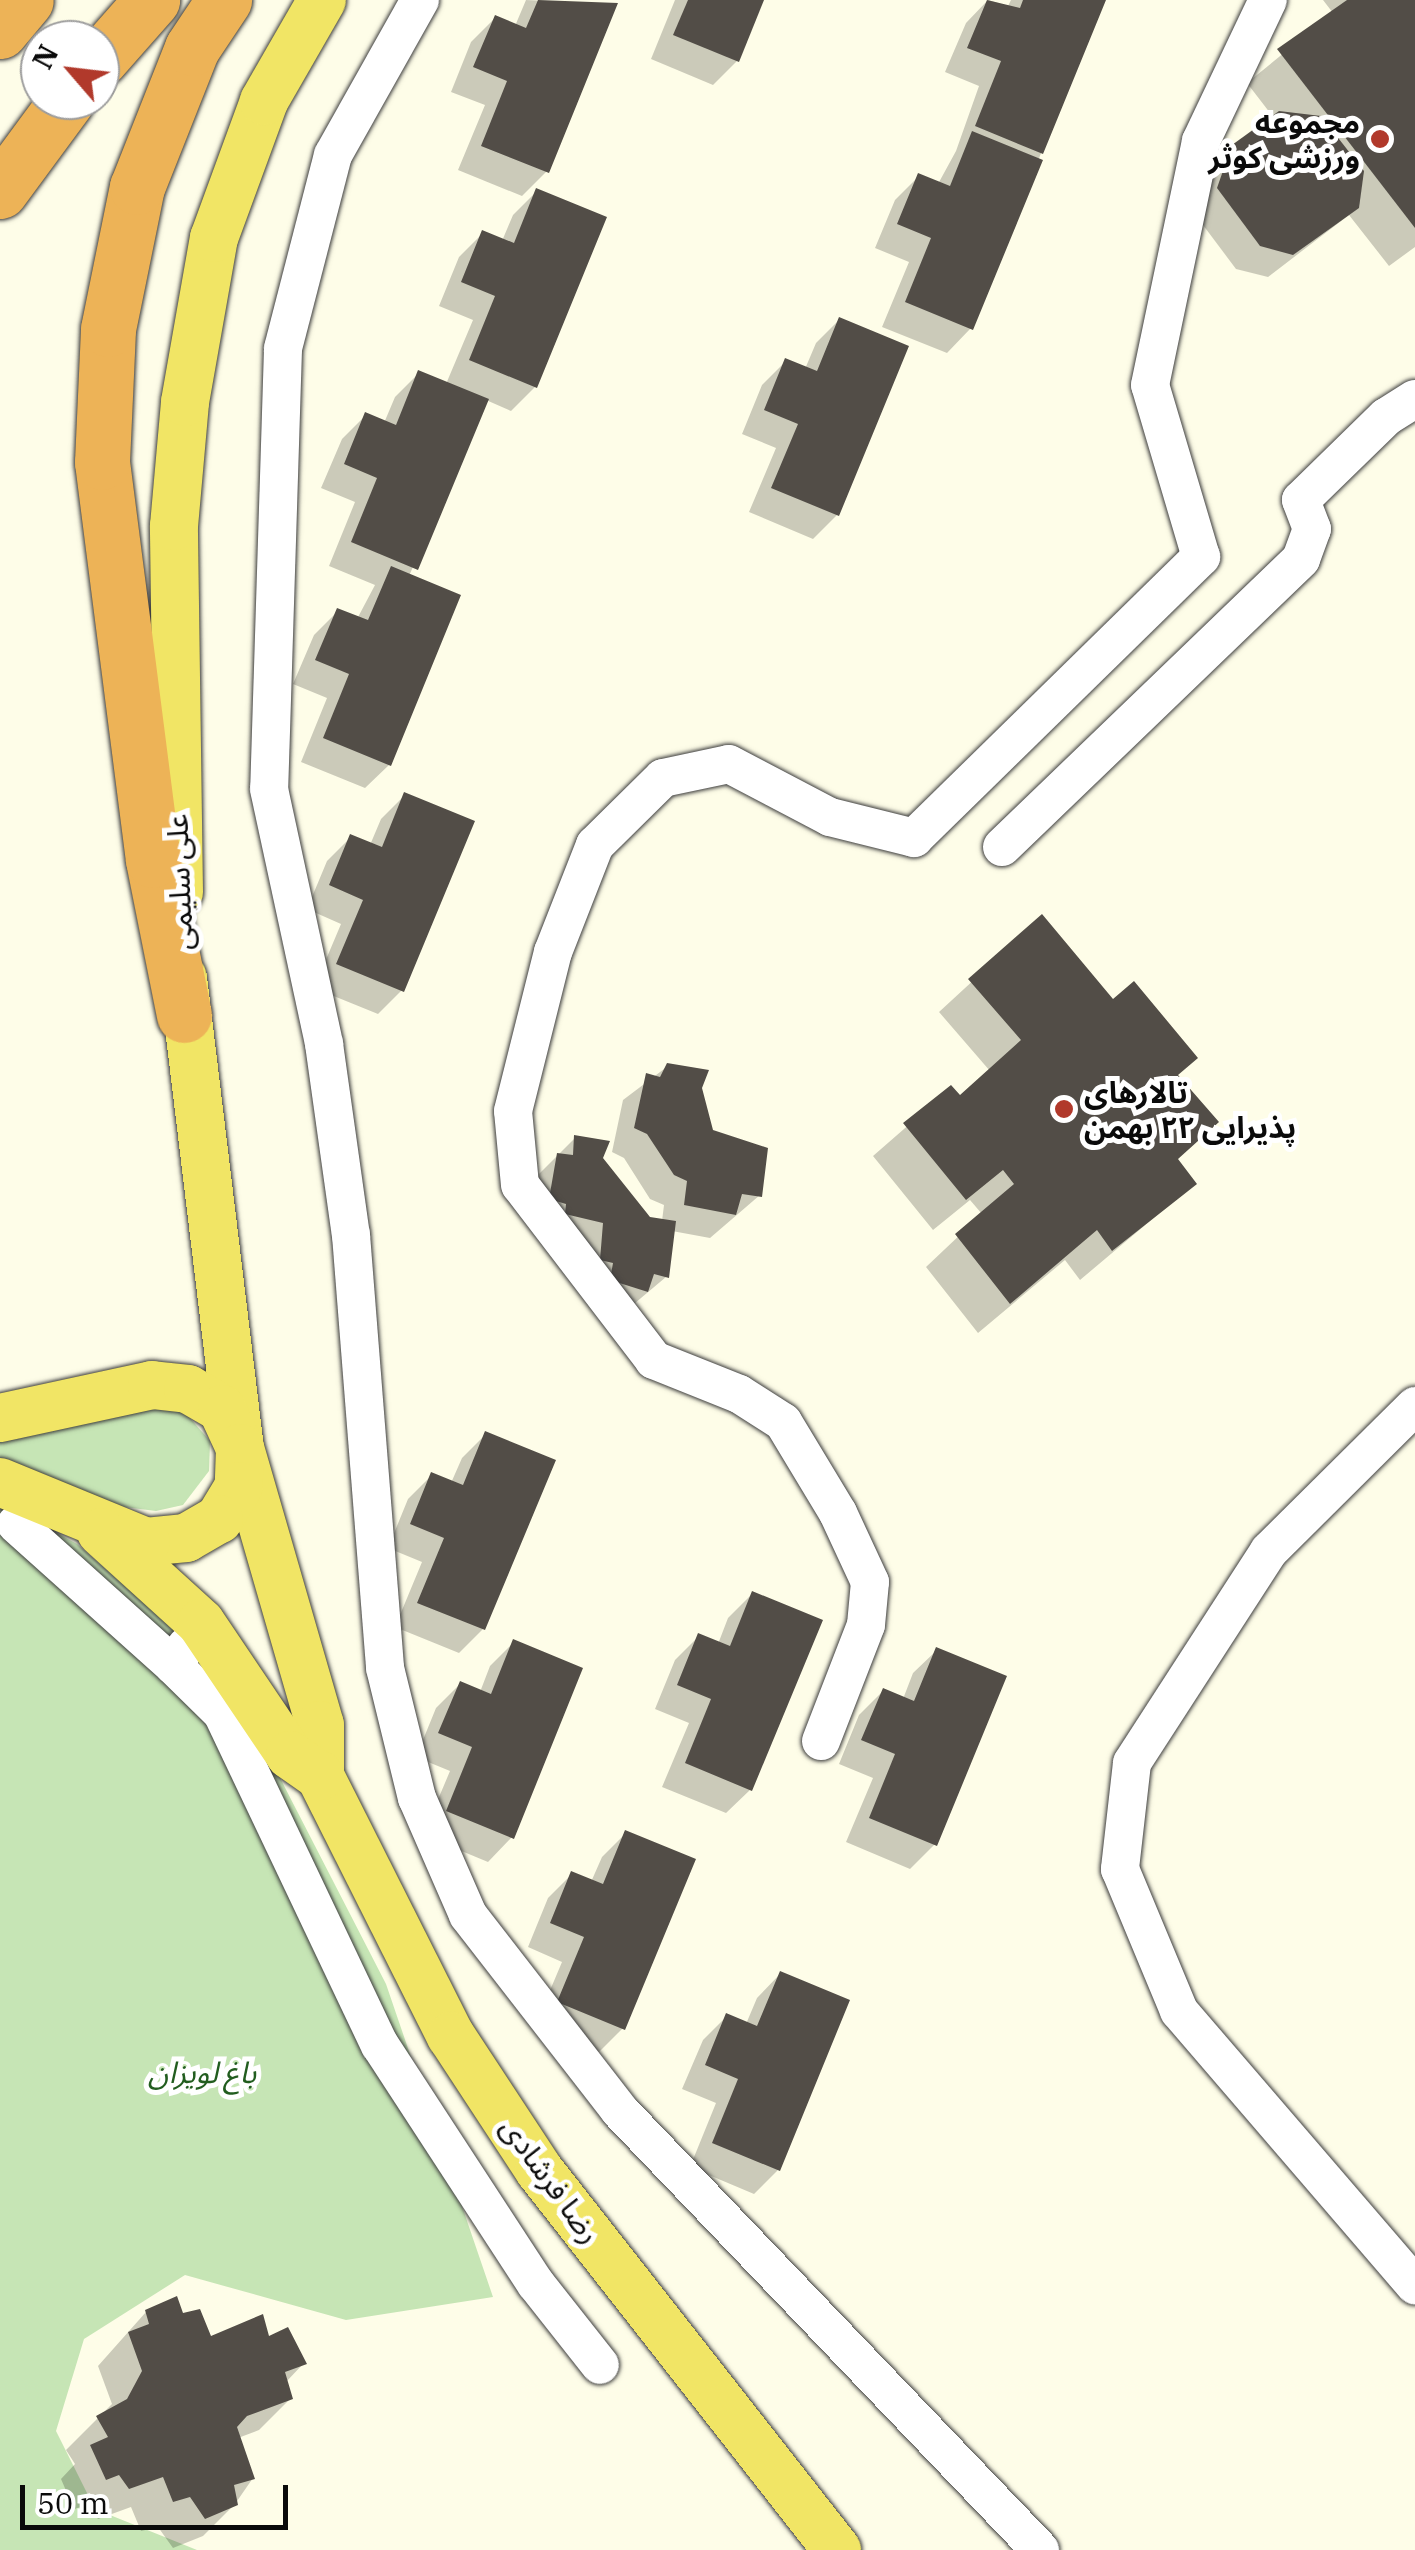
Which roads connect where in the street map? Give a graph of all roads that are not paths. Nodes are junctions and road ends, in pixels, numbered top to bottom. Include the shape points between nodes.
1 (26, 0) edge
2 (152, 0) edge
3 (224, 0) edge
4 (322, 0) edge
5 (420, 0) edge
6 (1268, 0) edge
7 (0, 31) edge
8 (120, 36) edge
9 (52, 120) edge
10 (0, 191) edge
11 (1415, 399) edge
12 (1002, 846) dead end
13 (184, 1015) junction
14 (1415, 1406) edge
15 (0, 1418) edge
16 (240, 1448) junction
17 (8, 1503) edge
18 (95, 1526) junction
19 (200, 1623) junction
20 (174, 1666) junction
21 (821, 1741) dead end
22 (320, 1776) junction
23 (1415, 2285) edge
24 (600, 2365) dead end
25 (836, 2550) edge
26 (1040, 2550) edge

1 - 7 highway
2 - 8 highway
3 - 13 highway via 192,48 138,187 108,329 102,462 153,860
4 - 13 main road, علی سلیمی via 264,101 214,238 185,402 174,526 172,726
5 - 26 street via 333,156 283,350 269,789 324,1044 351,1235 390,1687 417,1798 468,1915 619,2110
6 - 21 street via 1202,140 1150,385 1201,557 914,838 830,817 729,764 663,778 595,845 548,970 513,1111 520,1185 654,1360 739,1394 783,1422 870,1582 866,1625
9 - 10 highway
11 - 12 street via 1386,417 1301,500 1312,529 1301,559
13 - 16 main road, علی سلیمی
14 - 23 street via 1270,1550 1132,1763 1120,1869 1179,2011
15 - 16 main road via 152,1386 188,1389 222,1409
16 - 18 main road via 239,1486 219,1519 186,1538 146,1542
16 - 22 main road, علی سلیمی via 320,1726
17 - 18 main road
17 - 20 street
18 - 19 main road
19 - 20 street
19 - 22 main road via 290,1756
20 - 24 street via 222,1714 380,2044 536,2284
22 - 25 main road, رضا فرشادی via 451,2036 539,2170

